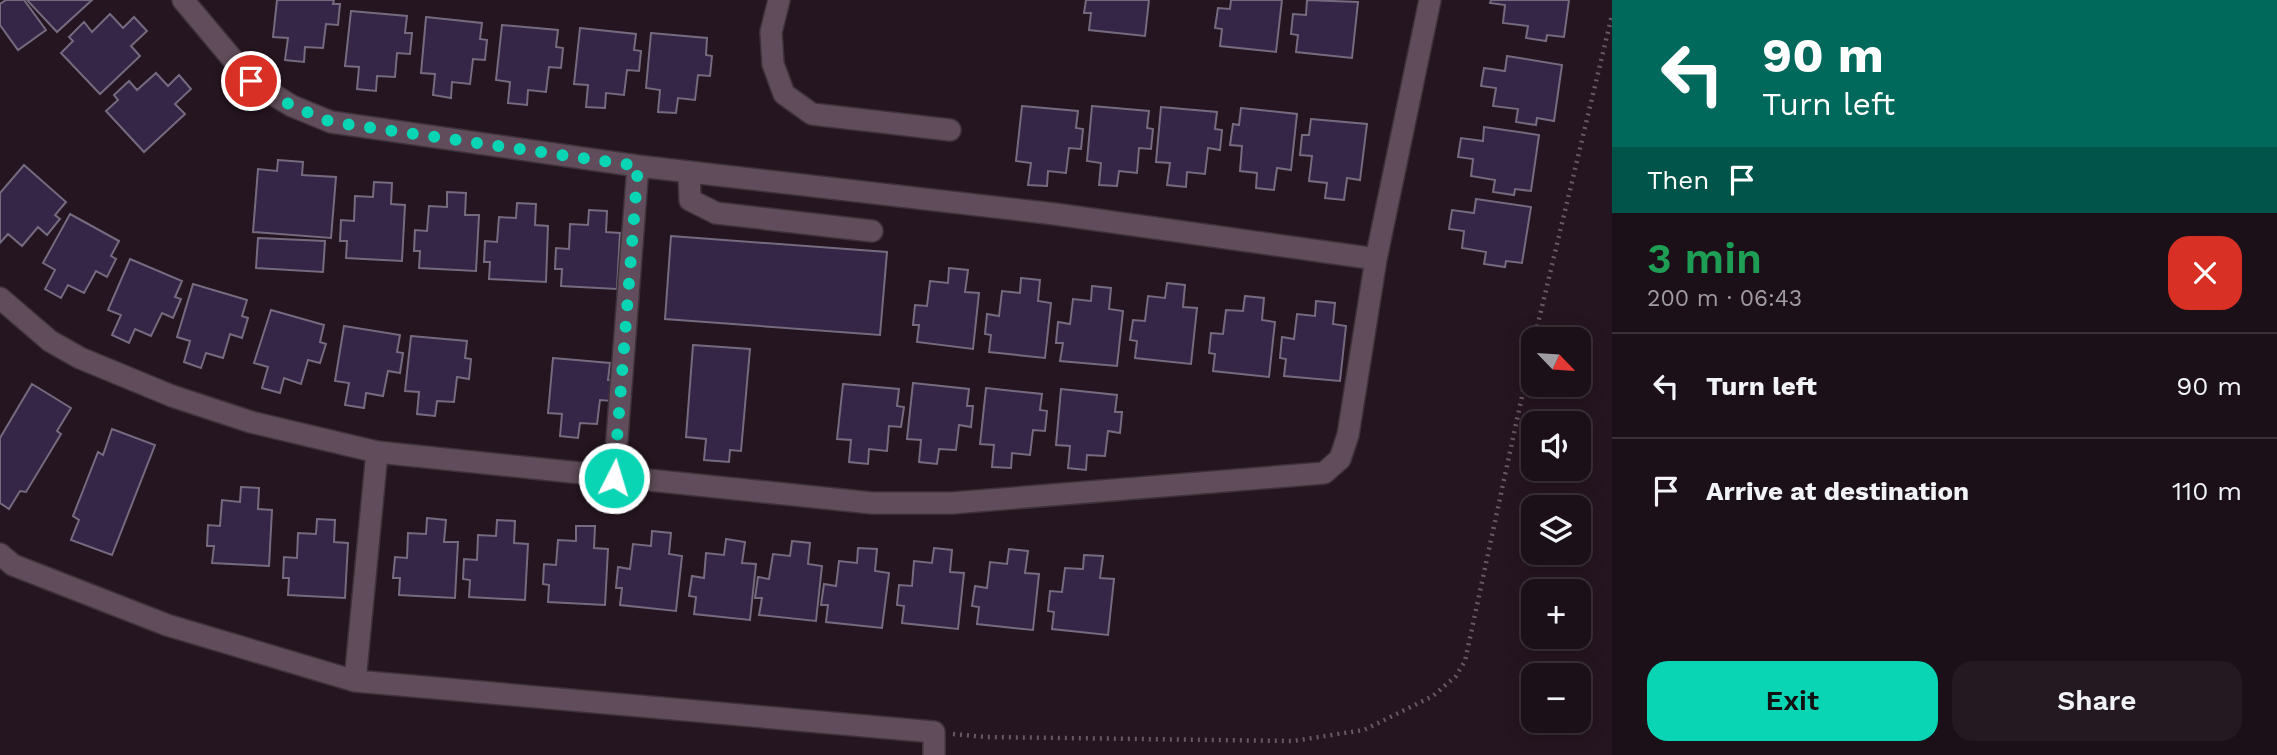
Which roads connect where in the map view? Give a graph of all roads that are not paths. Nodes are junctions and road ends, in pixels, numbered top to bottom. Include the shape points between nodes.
1 (183, 0) edge
2 (779, 0) edge
3 (1430, 0) edge
4 (950, 130) dead end
5 (638, 166) junction
6 (689, 172) junction
7 (872, 230) dead end
8 (1376, 260) junction
9 (0, 298) edge
10 (377, 452) junction
11 (614, 478) junction
12 (0, 554) edge
13 (355, 681) junction
14 (934, 755) edge

1 - 5 street via 251,81 292,106 331,122
2 - 4 street via 772,64 784,94 812,114
3 - 8 street
5 - 6 street
5 - 11 street
6 - 7 street via 690,200 716,213
6 - 8 street via 1055,214
8 - 11 street via 1348,435 1340,459 1324,473 952,503 873,503
9 - 10 street via 50,341 172,396 251,422
10 - 11 street
10 - 13 street
12 - 13 street via 13,565 167,625
13 - 14 street via 934,732

